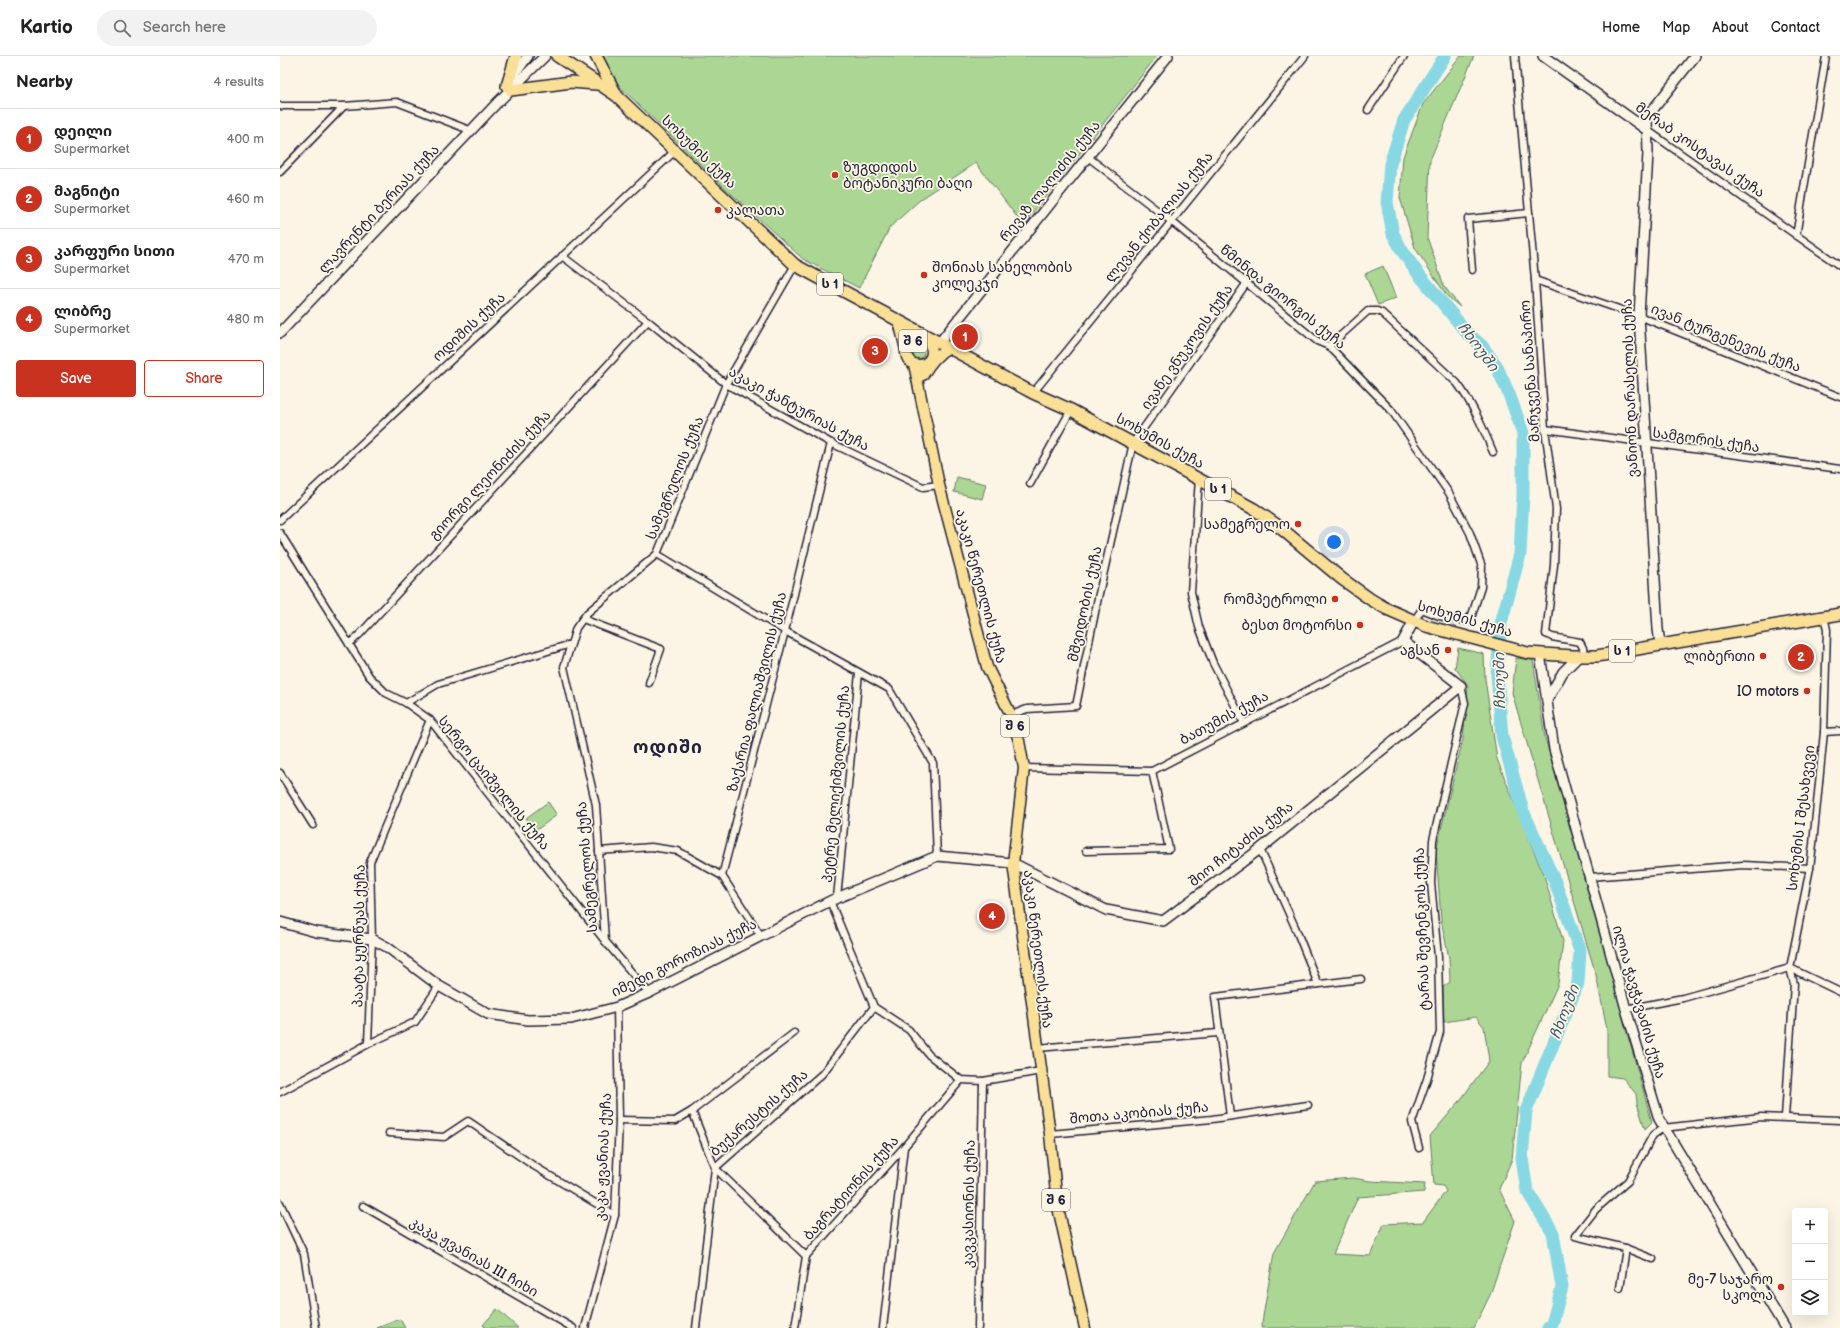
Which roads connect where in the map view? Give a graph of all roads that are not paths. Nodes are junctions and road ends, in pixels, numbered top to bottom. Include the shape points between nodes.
1 (516, 56) edge
2 (528, 56) edge
3 (545, 56) edge
4 (556, 56) edge
5 (586, 56) edge
6 (596, 56) edge
7 (1168, 56) edge
8 (1305, 56) edge
9 (1404, 56) edge
10 (1515, 56) edge
11 (1543, 56) edge
12 (1695, 56) edge
13 (1826, 56) edge
14 (607, 75) junction
15 (571, 82) junction
16 (597, 84) junction
17 (509, 88) junction
18 (617, 96) junction
19 (280, 106) edge
20 (344, 106) junction
21 (1368, 110) dead end
22 (472, 130) junction
23 (1647, 130) junction
24 (675, 151) junction
25 (1088, 157) junction
26 (280, 172) edge
27 (1529, 213) junction
28 (1171, 221) junction
29 (1796, 236) junction
30 (562, 256) junction
31 (795, 265) junction
32 (1840, 266) edge
33 (1472, 270) dead end
34 (1535, 280) junction
35 (1246, 284) junction
36 (1639, 316) junction
37 (899, 321) junction
38 (648, 322) junction
39 (280, 333) edge
40 (922, 337) junction
41 (944, 345) junction
42 (1329, 346) junction
43 (906, 350) junction
44 (930, 358) junction
45 (914, 364) junction
46 (923, 375) junction
47 (726, 384) junction
48 (920, 393) junction
49 (1033, 393) junction
50 (1840, 397) edge
51 (1071, 410) junction
52 (1545, 429) junction
53 (831, 443) junction
54 (1133, 444) junction
55 (1646, 444) junction
56 (1493, 452) dead end
57 (1840, 469) edge
58 (1199, 479) junction
59 (1030, 484) dead end
60 (939, 485) junction
61 (280, 520) edge
62 (280, 533) edge
63 (657, 554) junction
64 (1840, 614) edge
65 (1824, 616) junction
66 (583, 619) junction
67 (1414, 621) junction
68 (785, 631) junction
69 (1403, 641) junction
70 (349, 644) junction
71 (571, 644) junction
72 (1660, 644) junction
73 (1540, 654) junction
74 (1582, 656) junction
75 (859, 673) junction
76 (649, 683) dead end
77 (1461, 686) junction
78 (1546, 700) junction
79 (406, 703) junction
80 (1011, 715) junction
81 (430, 720) junction
82 (1244, 723) junction
83 (1840, 731) edge
84 (1824, 732) junction
85 (1024, 768) junction
86 (1152, 772) junction
87 (280, 773) edge
88 (314, 825) dead end
89 (1260, 849) junction
90 (599, 851) junction
91 (1086, 851) dead end
92 (937, 856) junction
93 (1013, 864) junction
94 (1810, 868) junction
95 (722, 876) junction
96 (1590, 877) junction
97 (834, 899) junction
98 (280, 922) edge
99 (761, 936) junction
100 (372, 939) junction
101 (605, 942) junction
102 (1790, 968) junction
103 (1361, 979) dead end
104 (1318, 984) junction
105 (439, 986) junction
106 (1840, 992) edge
107 (649, 993) junction
108 (617, 1007) junction
109 (874, 1007) junction
110 (1626, 1009) junction
111 (794, 1033) dead end
112 (1218, 1033) junction
113 (368, 1044) junction
114 (1037, 1048) junction
115 (1041, 1071) junction
116 (961, 1080) junction
117 (983, 1081) junction
118 (280, 1092) edge
119 (1308, 1106) dead end
120 (692, 1111) junction
121 (1230, 1116) junction
122 (1785, 1117) junction
123 (619, 1120) junction
124 (1840, 1120) edge
125 (1663, 1128) junction
126 (389, 1134) dead end
127 (1050, 1134) junction
128 (904, 1147) junction
129 (1419, 1148) dead end
130 (715, 1168) junction
131 (280, 1203) edge
132 (363, 1206) dead end
133 (615, 1215) junction
134 (1626, 1248) junction
135 (806, 1256) junction
136 (1653, 1259) dead end
137 (1620, 1288) dead end
138 (316, 1328) edge
139 (573, 1328) edge
140 (585, 1328) edge
141 (696, 1328) edge
142 (795, 1328) edge
143 (883, 1328) edge
144 (978, 1328) edge
145 (1084, 1328) edge
146 (1785, 1328) edge

1 - 17 highway
2 - 17 street
3 - 17 street
4 - 15 highway
4 - 16 highway, ს 1
5 - 14 highway, ს 1
6 - 14 highway
7 - 25 street, რევაზ ლაღიძის ქუჩა
8 - 28 street, ლევან ქობალიას ქუჩა
9 - 21 street
10 - 27 street, მარჯვენა სანაპირო
11 - 23 street, მერაბ კოსტავას ქუჩა
12 - 23 street, ვანიონ დარასელის ქუჩა via 1647,117
13 - 29 street
14 - 18 highway, ს 1
15 - 16 highway
15 - 17 highway
16 - 18 highway, ს 1
17 - 22 street, ლავრენტი ბერიას ქუჩა
18 - 24 highway, სოხუმის ქუჩა / ს 1
19 - 20 street
20 - 22 street via 397,102
20 - 26 street
22 - 39 street, ლავრენტი ბერიას ქუჩა
23 - 29 street, მერაბ კოსტავას ქუჩა
23 - 36 street, ვანიონ დარასელის ქუჩა
24 - 30 street, ოდიშის ქუჩა
24 - 31 highway, სოხუმის ქუჩა / ს 1
25 - 28 street, წმინდა გიორგის ქუჩა
25 - 41 street, რევაზ ლაღიძის ქუჩა
27 - 33 street via 1468,219
27 - 34 street, მარჯვენა სანაპირო
28 - 35 street, წმინდა გიორგის ქუჩა
28 - 49 street, ლევან ქობალიას ქუჩა
29 - 32 street, მერაბ კოსტავას ქუჩა
30 - 38 street, აკაკი ჭანტურიას ქუჩა
30 - 61 street, ოდიშის ქუჩა
31 - 37 highway, სოხუმის ქუჩა / ს 1
31 - 47 street, სამეგრელოს ქუჩა
34 - 36 street, ივან ტურგენევის ქუჩა
34 - 52 street, მარჯვენა სანაპირო
35 - 42 street, წმინდა გიორგის ქუჩა via 1317,341
35 - 54 street, ივანე ვნუკოვის ქუჩა
36 - 50 street, ივან ტურგენევის ქუჩა
36 - 55 street, ვანიონ დარასელის ქუჩა
37 - 40 highway, სოხუმის ქუჩა / ს 1
37 - 43 main road, შ 6
38 - 47 street, აკაკი ჭანტურიას ქუჩა
38 - 70 street, გიორგი ლეონიძის ქუჩა
40 - 41 highway, სოხუმის ქუჩა / ს 1
40 - 43 main road, შ 6 via 908,345
40 - 44 main road, შ 6 via 930,346
41 - 44 main road, შ 6
41 - 46 main road, შ 6
41 - 49 highway, სოხუმის ქუჩა / ს 1
42 - 56 street via 1368,311 1382,313 1466,394
42 - 67 street, წმინდა გიორგის ქუჩა via 1391,410 1409,435 1449,493 1470,533 1482,567 1481,587 1472,615 1466,620 1438,616 1422,609
43 - 45 main road, შ 6 via 909,361
44 - 45 main road, შ 6 via 919,365
44 - 46 main road, შ 6
45 - 48 main road, შ 6
46 - 48 main road, შ 6
47 - 53 street, აკაკი ჭანტურიას ქუჩა
47 - 63 street, სამეგრელოს ქუჩა
48 - 60 main road, აკაკი წერეთლის ქუჩა / შ 6
49 - 51 highway, სოხუმის ქუჩა / ს 1
51 - 54 highway, სოხუმის ქუჩა / ს 1
51 - 59 street
52 - 55 street, სამგორის ქუჩა
52 - 74 street, მარჯვენა სანაპირო via 1556,509 1554,565 1546,634 1580,642 1583,648
53 - 60 street, აკაკი ჭანტურიას ქუჩა via 923,488
53 - 68 street, ზაქარია ფალიაშვილის ქუჩა
54 - 58 highway, სოხუმის ქუჩა / ს 1
54 - 80 street, მშვიდობის ქუჩა via 1076,706 1027,709
55 - 57 street, სამგორის ქუჩა
55 - 72 street, ვანიონ დარასელის ქუჩა
58 - 67 highway, სოხუმის ქუჩა / ს 1 via 1254,509 1277,525 1370,599
58 - 82 street via 1191,592 1199,627 1213,663
60 - 80 main road, აკაკი წერეთლის ქუჩა / შ 6 via 987,666
62 - 70 street, სერგო ცაიშვილის ქუჩა
63 - 66 street, სამეგრელოს ქუჩა
63 - 68 street
64 - 65 highway, სოხუმის ქუჩა / ს 1
65 - 72 highway, სოხუმის ქუჩა / ს 1
65 - 84 street, სოხუმის I შესახვევი via 1827,630
66 - 71 street, სამეგრელოს ქუჩა via 576,628
66 - 76 street via 661,649
67 - 69 street
67 - 73 highway, სოხუმის ქუჩა / ს 1 via 1528,653
68 - 75 street
68 - 95 street, ზაქარია ფალიაშვილის ქუჩა
69 - 77 street
69 - 82 street, ბათუმის ქუჩა
70 - 79 street, სერგო ცაიშვილის ქუჩა via 369,676 386,693
71 - 79 street via 438,684
71 - 90 street, სამეგრელოს ქუჩა via 564,667 596,805
72 - 74 highway, სოხუმის ქუჩა / ს 1 via 1597,656
73 - 74 highway, სოხუმის ქუჩა / ს 1
73 - 78 street, ილია ჭავჭავაძის ქუჩა
74 - 78 street via 1563,672
75 - 92 street via 889,689 933,763
75 - 97 street, პეტრე მელიქიშვილის ქუჩა
77 - 89 street, შიო ჩიტაძის ქუჩა
77 - 129 street, ტარას შევჩენკოს ქუჩა via 1465,703 1433,840 1431,883 1438,958 1440,1032 1412,1122
78 - 96 street, ილია ჭავჭავაძის ქუჩა via 1554,750
79 - 81 street, სერგო ცაიშვილის ქუჩა
80 - 85 main road, აკაკი წერეთლის ქუჩა / შ 6
81 - 100 street, პაატა ყურწუას ქუჩა via 370,862
81 - 101 street, სერგო ცაიშვილის ქუჩა
82 - 86 street, ბათუმის ქუჩა
83 - 84 street
84 - 94 street, სოხუმის I შესახვევი
85 - 86 street, ბათუმის ქუჩა
85 - 93 main road, აკაკი წერეთლის ქუჩა / შ 6
86 - 91 street via 1169,849
87 - 88 street
89 - 93 street, შიო ჩიტაძის ქუჩა via 1163,921 1106,910
89 - 104 street via 1296,927
90 - 95 street via 651,848 678,851
90 - 101 street, სამეგრელოს ქუჩა
92 - 93 street, იმედი გოროზიას ქუჩა
92 - 97 street, იმედი გოროზიას ქუჩა
93 - 114 main road, აკაკი წერეთლის ქუჩა / შ 6
94 - 96 street via 1743,865
94 - 102 street, სოხუმის I შესახვევი
95 - 99 street
96 - 110 street, ილია ჭავჭავაძის ქუჩა
97 - 99 street, იმედი გოროზიას ქუჩა
97 - 109 street
98 - 100 street, იმედი გოროზიას ქუჩა via 316,932
99 - 107 street, იმედი გოროზიას ქუჩა
100 - 105 street, იმედი გოროზიას ქუჩა via 386,946
100 - 113 street, პაატა ყურწუას ქუჩა
101 - 107 street, სერგო ცაიშვილის ქუჩა
102 - 106 street
102 - 110 street via 1683,998
102 - 122 street, სოხუმის I შესახვევი via 1794,984
103 - 104 street, შოთა აკობიას ქუჩა
104 - 112 street, შოთა აკობიას ქუჩა via 1215,997
105 - 108 street, იმედი გოროზიას ქუჩა via 488,1014 528,1020 570,1019
105 - 113 street via 415,1022
107 - 108 street, იმედი გოროზიას ქუჩა
108 - 123 street, კაკა ჟვანიას ქუჩა
109 - 116 street via 908,1030 929,1055
109 - 130 street, ბუქარესტის ქუჩა via 822,1074
110 - 125 street, ილია ჭავჭავაძის ქუჩა
111 - 120 street
112 - 114 street
112 - 121 street, შოთა აკობიას ქუჩა
113 - 118 street
114 - 115 main road, აკაკი წერეთლის ქუჩა / შ 6
115 - 117 street
115 - 127 main road, აკაკი წერეთლის ქუჩა / შ 6
116 - 117 street
116 - 128 street, ბაგრატიონის ქუჩა
117 - 144 street, კავკასიონის ქუჩა
119 - 121 street, შოთა აკობიას ქუჩა
120 - 123 street via 675,1121
120 - 130 street
121 - 127 street, შოთა აკობიას ქუჩა
122 - 124 street
122 - 125 street via 1761,1117
123 - 133 street, კაკა ჟვანიას ქუჩა
125 - 134 street via 1652,1135 1628,1181 1596,1209 1575,1236
125 - 146 street, ილია ჭავჭავაძის ქუჩა
126 - 133 street via 444,1137 468,1120 534,1166
127 - 145 main road, აკაკი წერეთლის ქუჩა / შ 6 via 1057,1203
128 - 135 street, ბაგრატიონის ქუჩა
128 - 143 street
130 - 135 street
130 - 141 street, ბუქარესტის ქუჩა
131 - 138 street via 304,1254
132 - 139 street, კაკა ჟვანიას III ჩიხი
133 - 140 street, კაკა ჟვანიას ქუჩა
134 - 136 street
134 - 137 street
135 - 142 street, ბაგრატიონის ქუჩა

